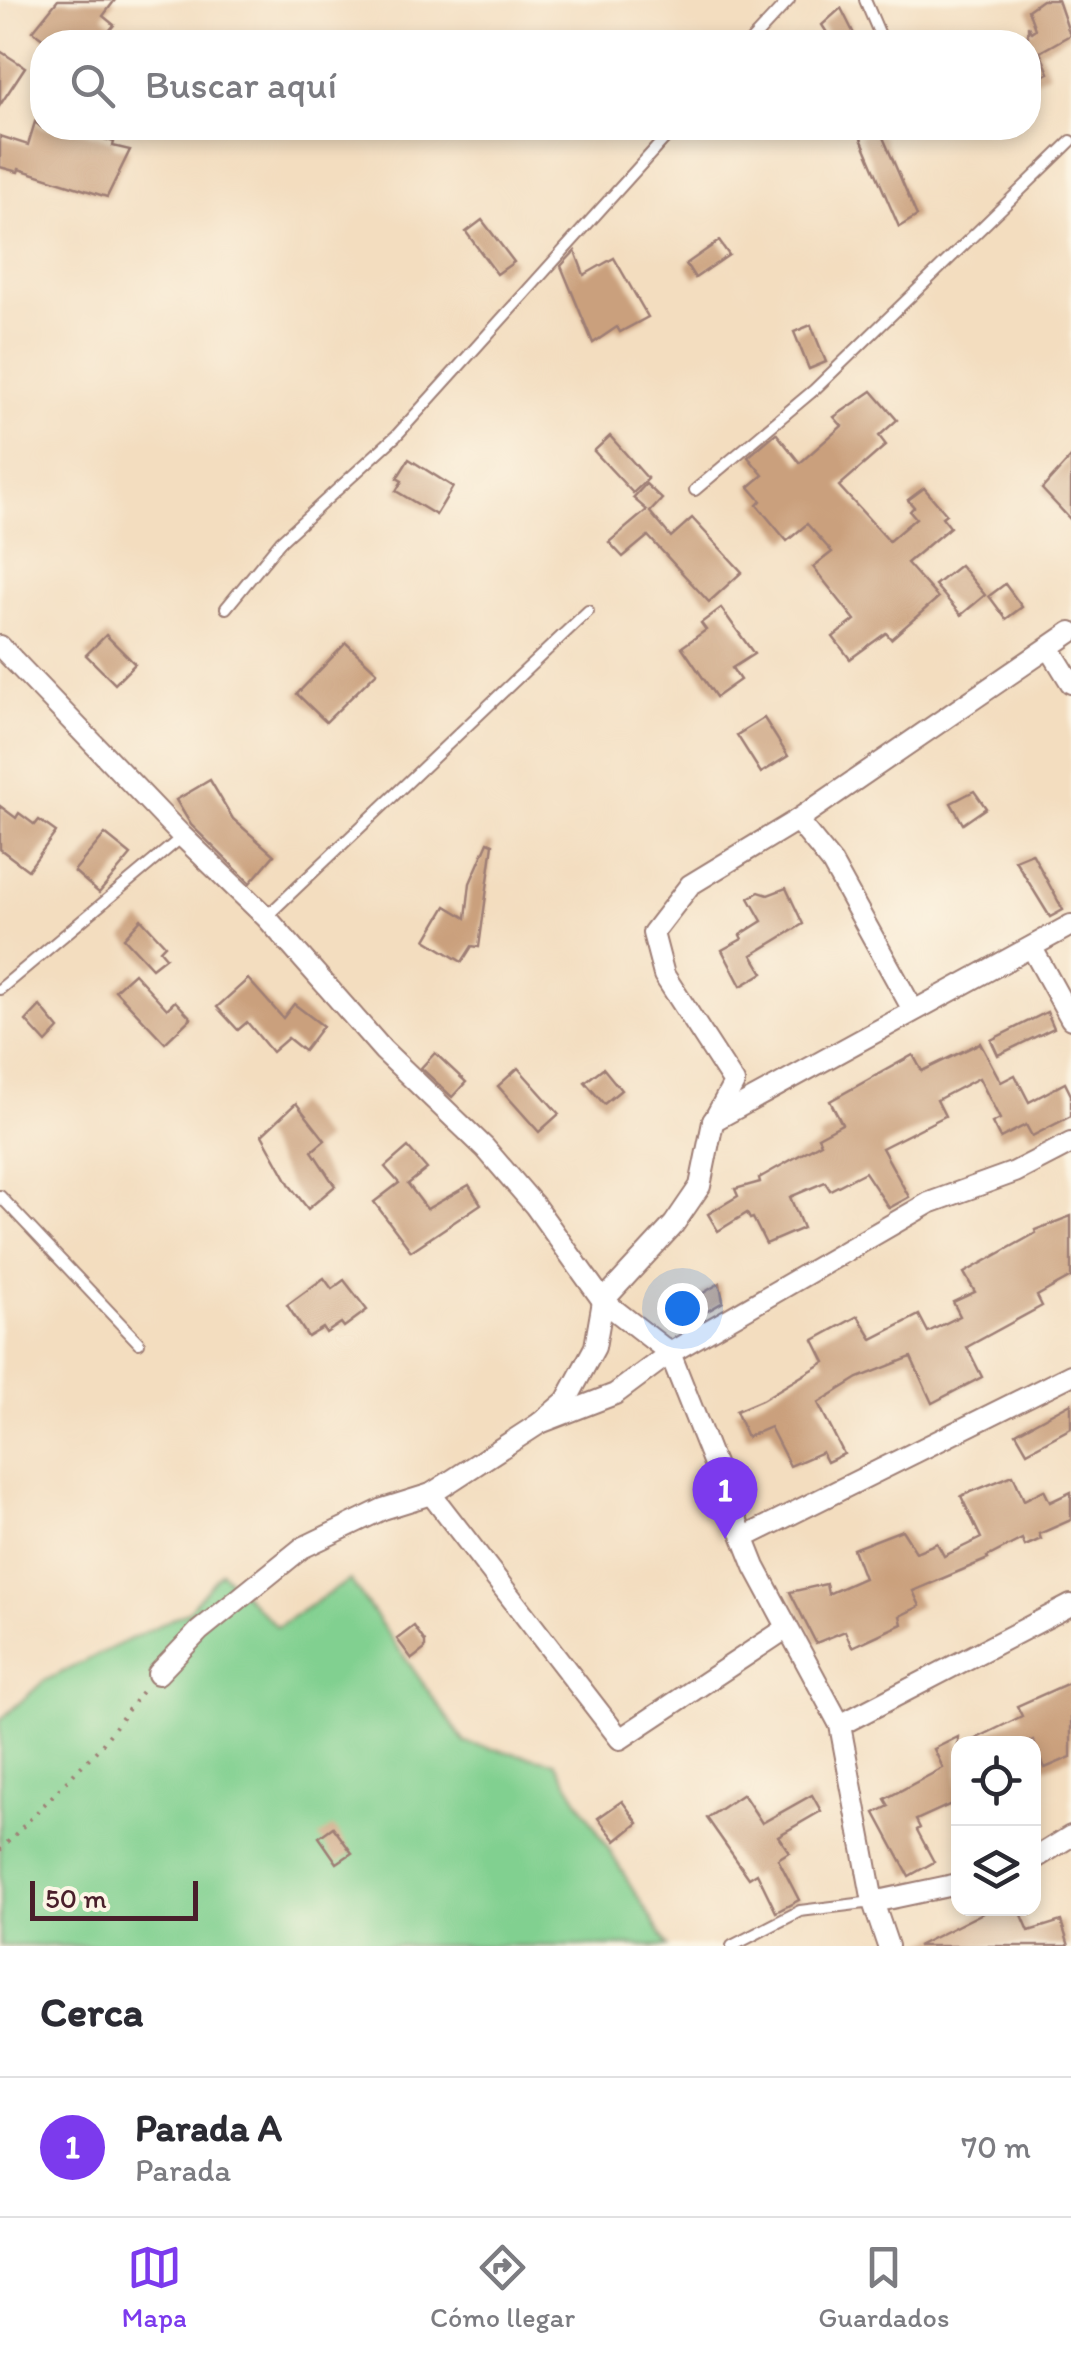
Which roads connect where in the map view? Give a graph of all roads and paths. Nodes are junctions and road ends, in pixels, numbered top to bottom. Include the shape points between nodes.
1 (789, 0) edge
2 (865, 0) edge
3 (761, 30) edge
4 (879, 30) edge
5 (663, 140) edge
6 (1071, 141) edge
7 (695, 490) dead end
8 (226, 608) dead end
9 (588, 611) dead end
10 (1071, 632) edge
11 (0, 646) edge
12 (1050, 648) junction
13 (1071, 683) edge
14 (797, 820) junction
15 (182, 836) junction
16 (266, 917) junction
17 (1071, 925) edge
18 (1032, 948) junction
19 (0, 988) edge
20 (913, 1010) junction
21 (1071, 1019) edge
22 (712, 1122) junction
23 (1071, 1143) edge
24 (0, 1196) edge
25 (603, 1301) junction
26 (139, 1343) dead end
27 (670, 1354) junction
28 (1071, 1375) edge
29 (540, 1424) junction
30 (431, 1494) junction
31 (745, 1536) junction
32 (1071, 1605) edge
33 (788, 1628) junction
34 (158, 1674) joint
35 (840, 1725) junction
36 (1071, 1836) edge
37 (0, 1850) edge
38 (1041, 1855) edge
39 (951, 1885) edge
40 (873, 1902) junction
41 (732, 1946) edge
42 (888, 1946) edge

1 - 3 lane
2 - 4 lane
5 - 8 lane via 396,436 281,542
6 - 7 lane via 814,390
9 - 16 lane
10 - 12 street
11 - 15 street
12 - 13 street
12 - 14 street
14 - 20 street via 832,863
14 - 22 street via 690,885 653,933 664,975 734,1083
15 - 16 street
15 - 19 lane
16 - 25 street via 383,1050 485,1148
17 - 18 street
18 - 20 street
18 - 21 street
20 - 22 street
22 - 25 street via 700,1186
23 - 27 street via 929,1203
24 - 26 lane
25 - 27 street
25 - 29 street via 595,1347 566,1402
27 - 29 street via 615,1394
27 - 31 street
28 - 31 street
29 - 30 street
30 - 33 street via 620,1740
30 - 34 street via 302,1548 199,1631
31 - 33 street
32 - 35 street
33 - 35 street
34 - 37 path via 90,1758
35 - 40 street
36 - 38 street
39 - 40 street
40 - 41 lane via 800,1911
40 - 42 street

